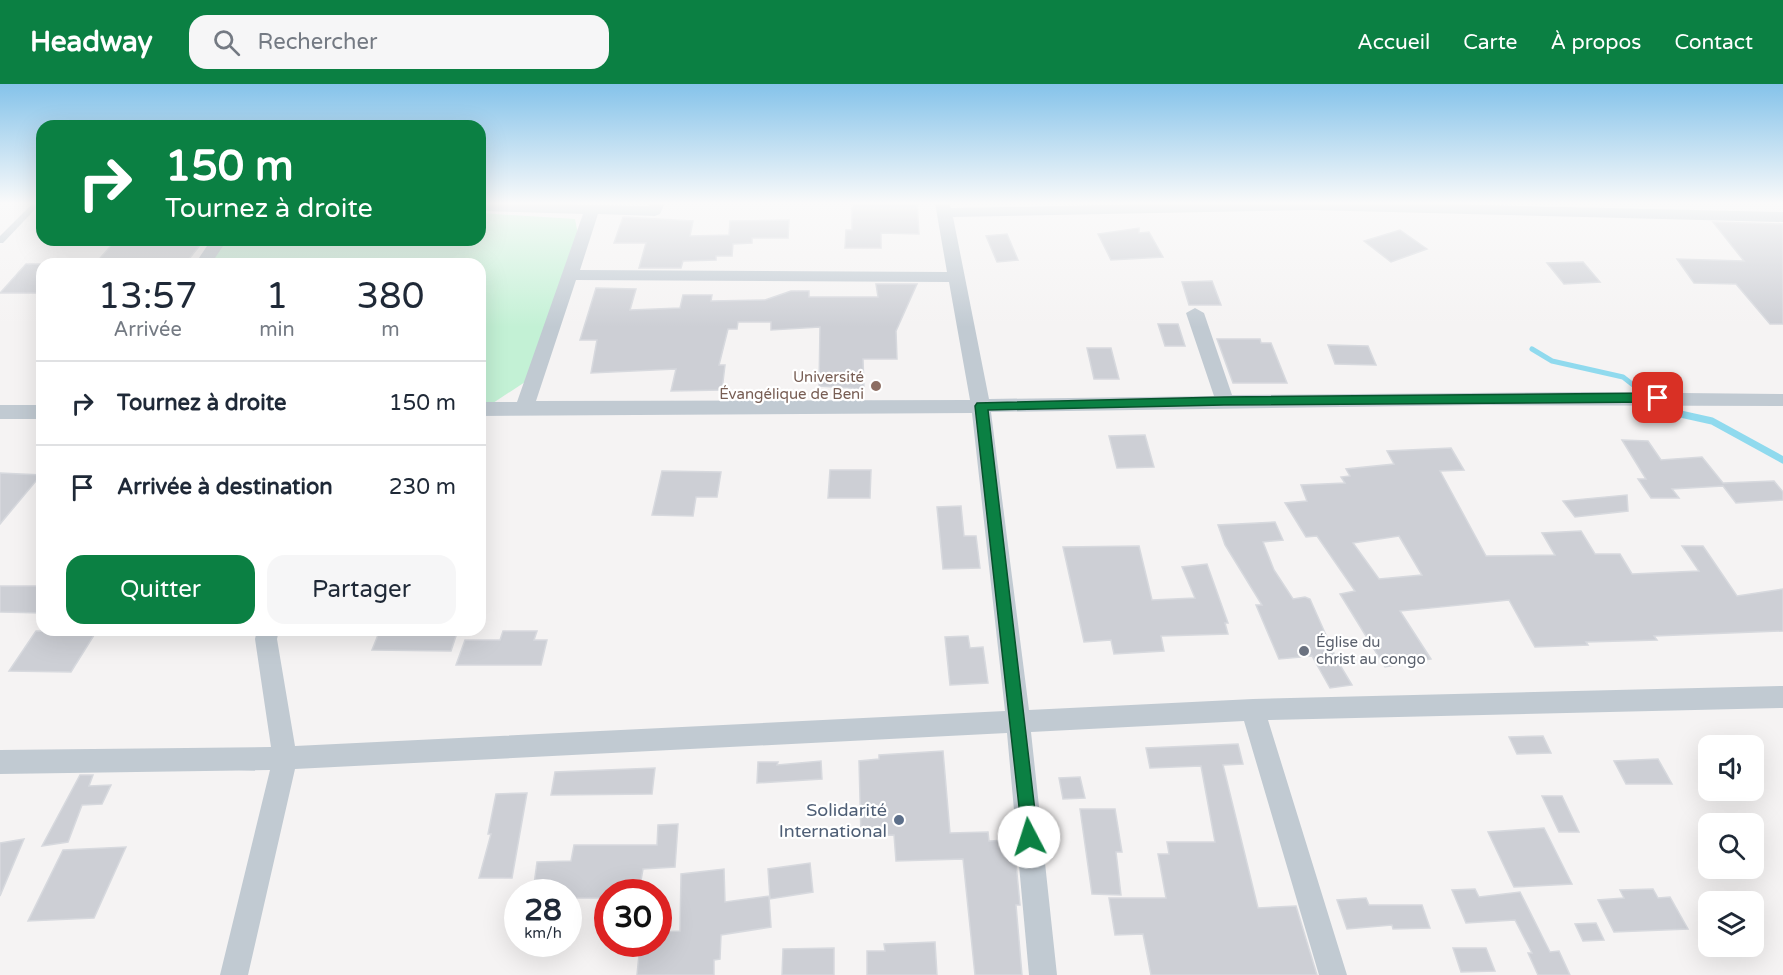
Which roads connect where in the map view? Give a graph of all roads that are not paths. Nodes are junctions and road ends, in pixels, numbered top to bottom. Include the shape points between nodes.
1 (580, 245) edge
2 (950, 245) edge
3 (570, 274) junction
4 (957, 277) junction
5 (1196, 313) dead end
6 (1783, 400) edge
7 (1224, 401) junction
8 (981, 406) junction
9 (524, 408) junction
10 (486, 409) edge
11 (0, 412) edge
12 (36, 412) edge
13 (267, 636) edge
14 (1783, 697) edge
15 (1253, 710) junction
16 (1018, 723) junction
17 (285, 758) junction
18 (0, 762) edge
19 (234, 975) edge
20 (1043, 975) edge
21 (1334, 975) edge

1 - 3 street
2 - 4 street
3 - 4 street
3 - 9 street
4 - 8 street
5 - 7 street
6 - 7 street
7 - 8 street
8 - 9 street
8 - 16 street
9 - 10 street
11 - 12 street
13 - 17 street
14 - 15 street
15 - 16 street
15 - 21 street
16 - 17 street
16 - 20 street
17 - 18 street
17 - 19 street

